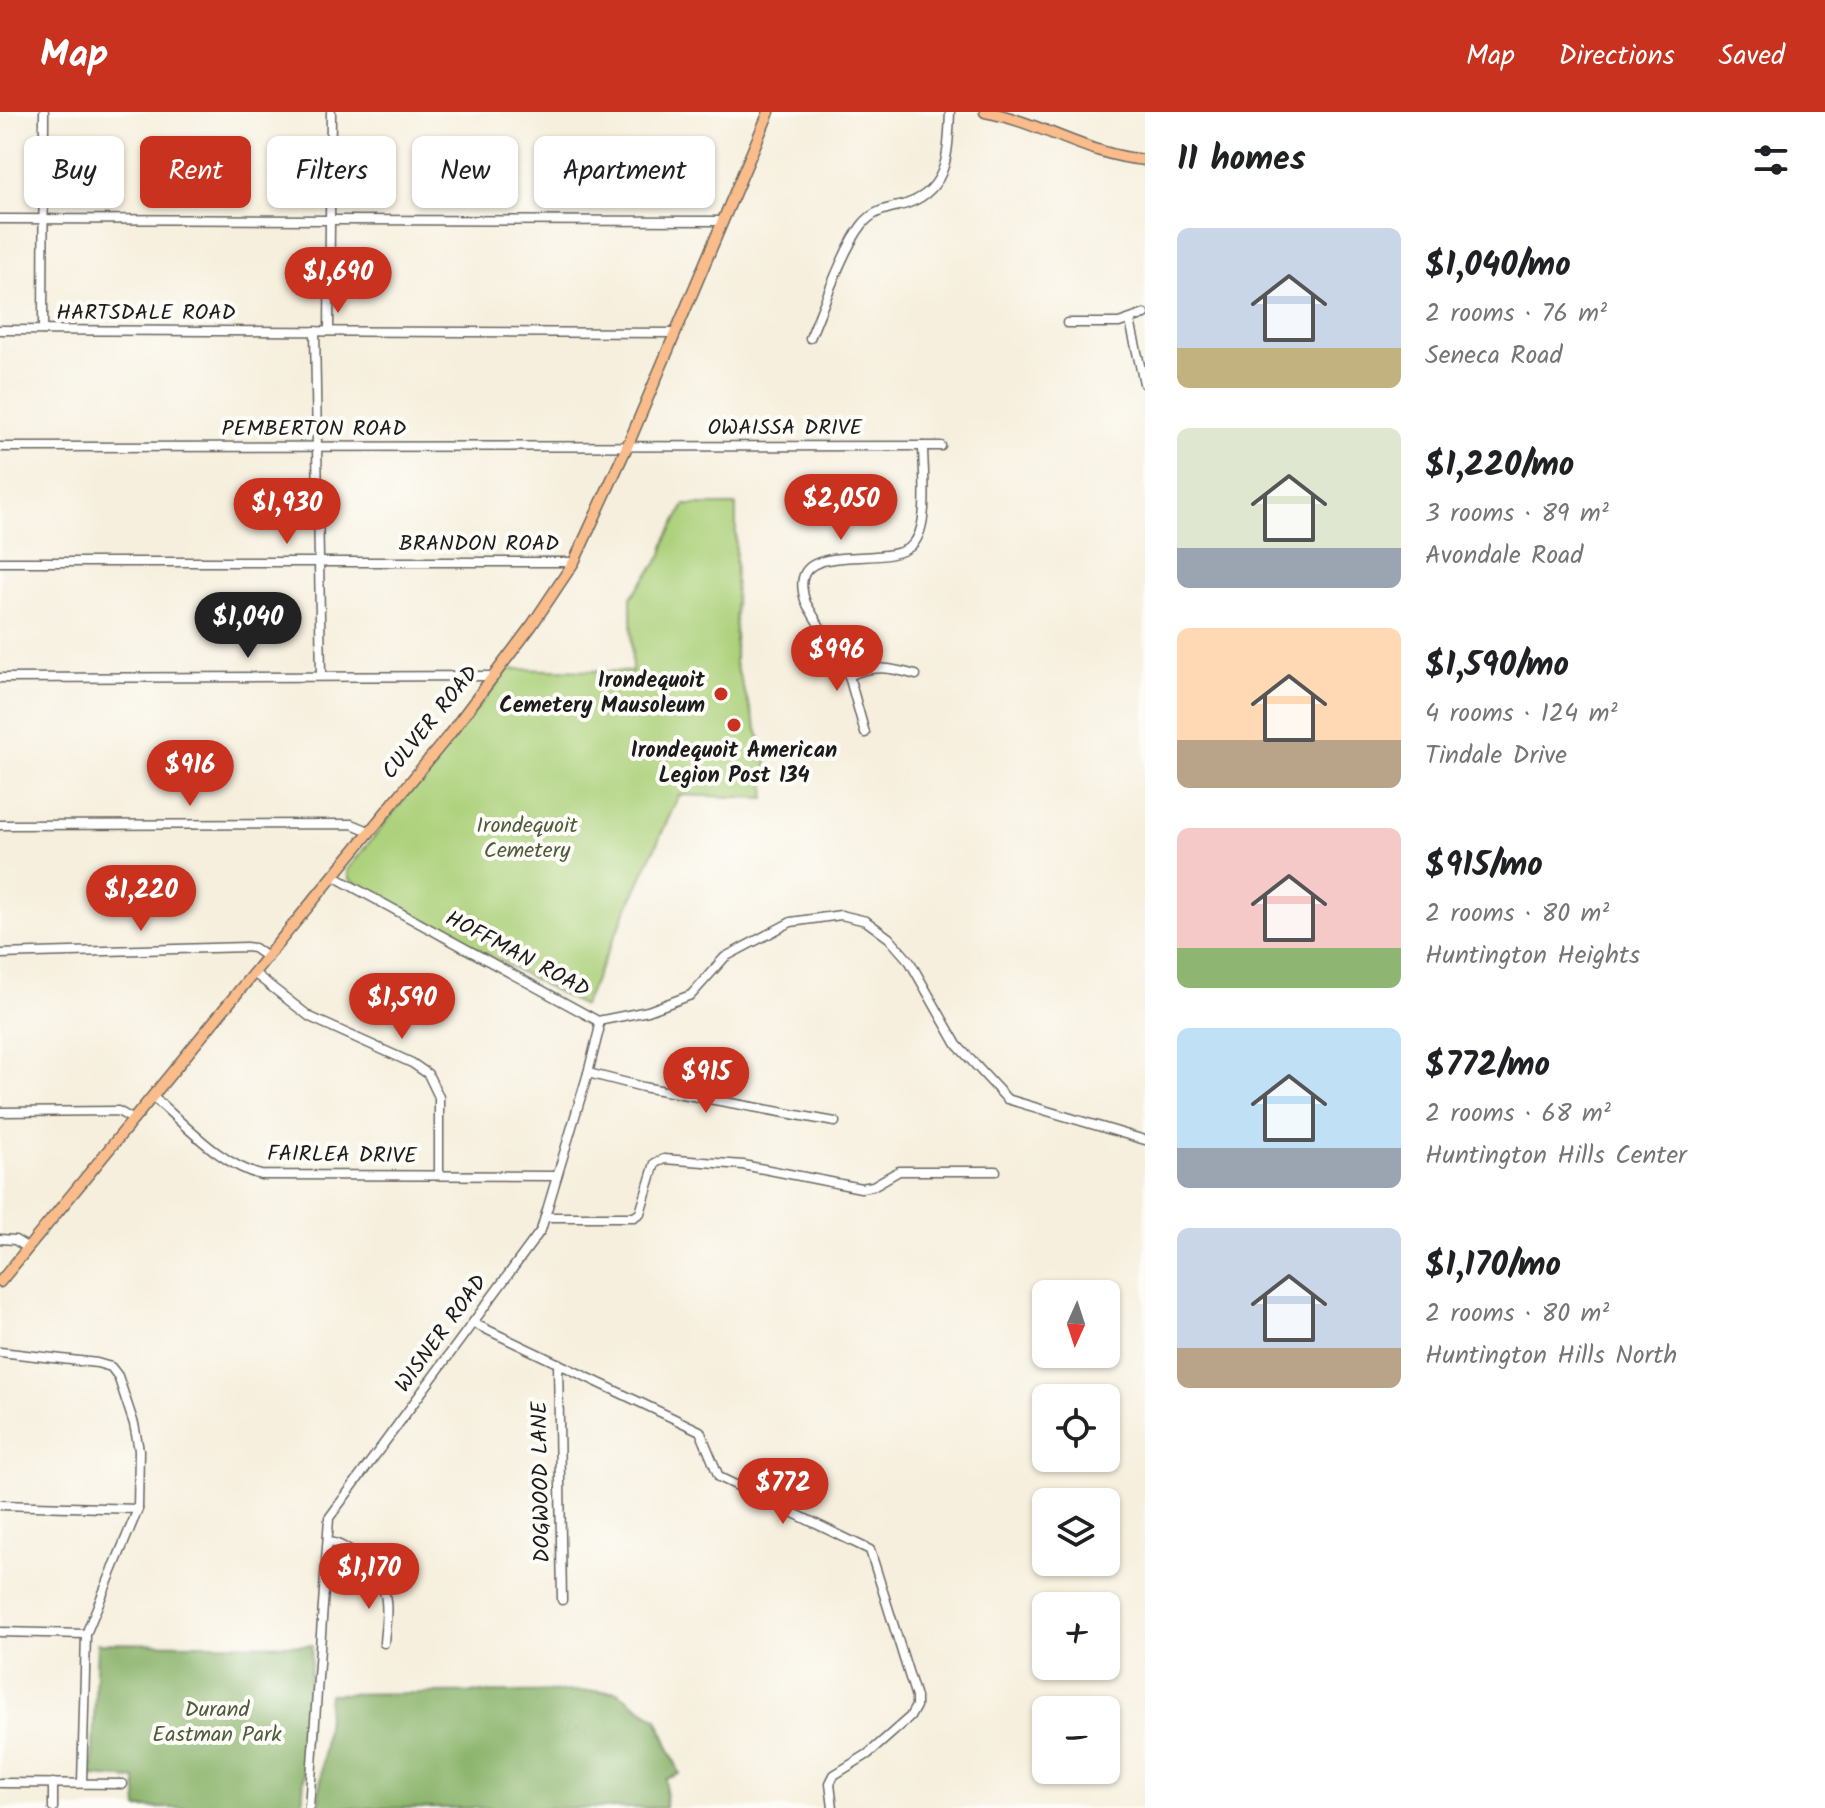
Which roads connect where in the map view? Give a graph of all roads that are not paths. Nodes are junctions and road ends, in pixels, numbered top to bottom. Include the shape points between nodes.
1 (44, 112) edge
2 (331, 112) edge
3 (769, 112) edge
4 (950, 112) edge
5 (988, 112) edge
6 (1145, 160) edge
7 (0, 219) edge
8 (43, 219) junction
9 (330, 220) junction
10 (723, 221) junction
11 (1145, 314) edge
12 (1130, 321) junction
13 (1067, 323) dead end
14 (0, 330) edge
15 (43, 330) junction
16 (315, 331) junction
17 (329, 331) junction
18 (676, 333) junction
19 (810, 338) dead end
20 (1144, 383) edge
21 (628, 446) junction
22 (923, 446) junction
23 (941, 446) dead end
24 (0, 447) edge
25 (316, 447) junction
26 (0, 562) edge
27 (318, 562) junction
28 (574, 562) junction
29 (321, 675) junction
30 (916, 675) dead end
31 (495, 676) junction
32 (849, 676) junction
33 (0, 678) edge
34 (865, 733) dead end
35 (0, 825) edge
36 (369, 831) junction
37 (333, 876) junction
38 (0, 954) edge
39 (268, 958) junction
40 (255, 974) junction
41 (598, 1021) junction
42 (588, 1073) junction
43 (153, 1097) junction
44 (0, 1112) edge
45 (134, 1120) junction
46 (835, 1122) dead end
47 (1145, 1140) edge
48 (996, 1171) dead end
49 (439, 1175) junction
50 (557, 1176) junction
51 (545, 1217) junction
52 (0, 1239) edge
53 (28, 1248) junction
54 (0, 1282) edge
55 (473, 1323) junction
56 (0, 1352) edge
57 (558, 1363) junction
58 (0, 1505) edge
59 (138, 1509) junction
60 (328, 1542) junction
61 (562, 1600) dead end
62 (0, 1632) edge
63 (86, 1634) junction
64 (384, 1643) dead end
65 (0, 1783) edge
66 (53, 1783) junction
67 (82, 1783) junction
68 (123, 1784) dead end
69 (53, 1808) edge
70 (309, 1808) edge
71 (833, 1808) edge

1 - 8 street
2 - 9 street
3 - 10 main road, CULVER ROAD
4 - 19 street via 948,159 941,176 917,199 881,210 861,226
5 - 6 main road via 1103,154
7 - 8 street
8 - 9 street
8 - 15 street
9 - 10 street
9 - 17 street
10 - 18 main road, CULVER ROAD
11 - 12 street
12 - 13 street
12 - 20 street
14 - 15 street, HARTSDALE ROAD
15 - 16 street, HARTSDALE ROAD
16 - 17 street, HARTSDALE ROAD
16 - 25 street
17 - 18 street, HARTSDALE ROAD
18 - 21 main road, CULVER ROAD
21 - 22 street, OWAISSA DRIVE
21 - 25 street, PEMBERTON ROAD
21 - 28 main road, CULVER ROAD
22 - 23 street, OWAISSA DRIVE
22 - 32 street via 923,521 914,543 891,555 827,560 814,565 802,585 806,603
24 - 25 street, PEMBERTON ROAD
25 - 27 street
26 - 27 street, BRANDON ROAD
27 - 28 street, BRANDON ROAD
27 - 29 street
28 - 31 main road, CULVER ROAD
29 - 31 street
29 - 33 street
30 - 32 street via 881,667
31 - 36 main road, CULVER ROAD
32 - 34 street
35 - 36 street via 352,824
36 - 37 main road, CULVER ROAD
37 - 39 main road, CULVER ROAD
37 - 41 street, HOFFMAN ROAD
38 - 39 street via 246,947
39 - 40 main road, CULVER ROAD
40 - 43 main road, CULVER ROAD
40 - 49 street via 310,1017 428,1074 439,1097
41 - 42 street, WISNER ROAD
41 - 47 street, HOFFMAN ROAD via 691,995 725,957 791,922 841,915 866,921 889,938 910,962 957,1045 1007,1099
42 - 46 street
42 - 50 street, WISNER ROAD
43 - 45 main road, CULVER ROAD
43 - 49 street, FAIRLEA DRIVE via 249,1172
44 - 45 street via 118,1111
45 - 53 main road, CULVER ROAD
48 - 51 street via 899,1171 861,1188 743,1165 664,1159 655,1163 640,1213 634,1217
49 - 50 street, FAIRLEA DRIVE
50 - 51 street, WISNER ROAD
51 - 55 street, WISNER ROAD
52 - 53 street
53 - 54 main road, CULVER ROAD
55 - 57 street
55 - 60 street, WISNER ROAD via 329,1518
56 - 59 street via 111,1367 139,1450
57 - 61 street, DOGWOOD LANE
57 - 71 street via 700,1431 719,1477 870,1550 916,1706 868,1754 834,1775
58 - 59 street
59 - 63 street
60 - 64 street via 355,1554 381,1585 386,1600
60 - 70 street, WISNER ROAD
62 - 63 street
63 - 67 street
65 - 66 street
66 - 67 street
66 - 69 street
67 - 68 street

